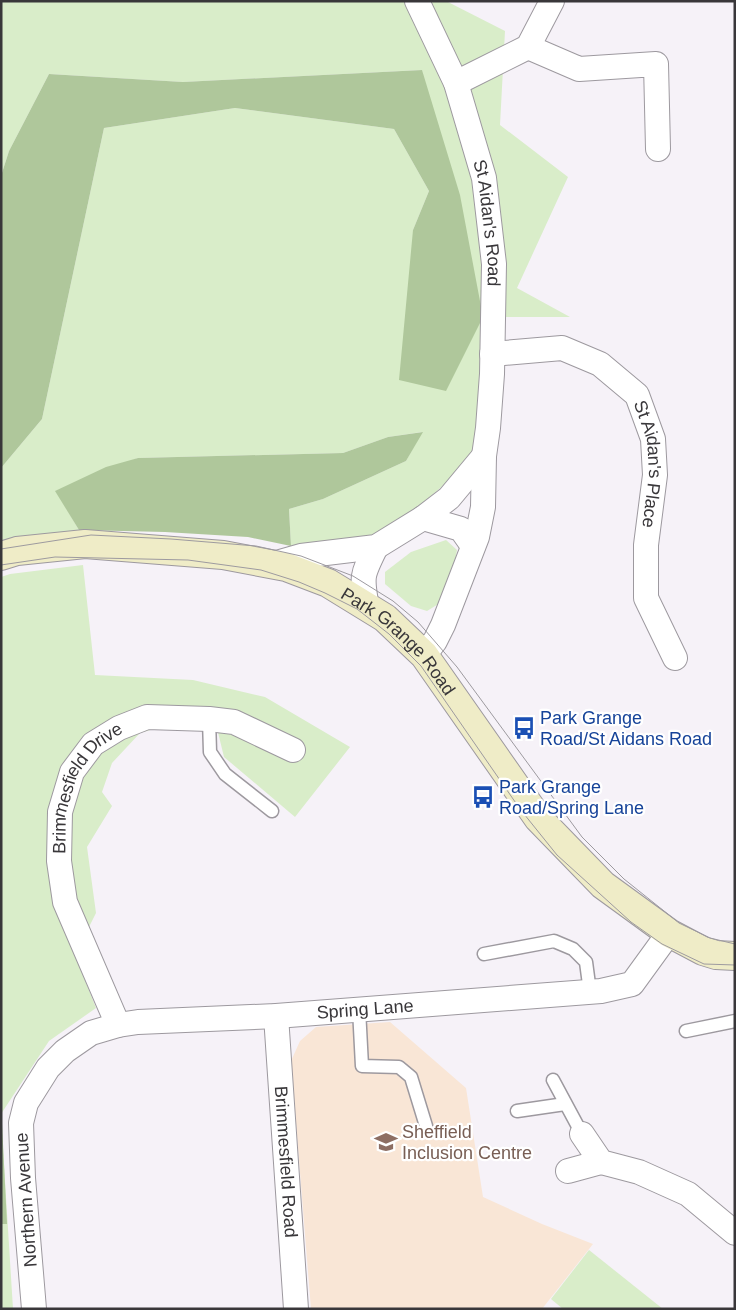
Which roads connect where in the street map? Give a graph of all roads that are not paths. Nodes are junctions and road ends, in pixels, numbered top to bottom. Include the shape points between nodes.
1 (417, 1) edge
2 (552, 1) edge
3 (528, 47) junction
4 (456, 83) junction
5 (658, 150) dead end
6 (492, 354) junction
7 (484, 456) junction
8 (423, 518) junction
9 (473, 546) junction
10 (376, 547) junction
11 (1, 556) edge
12 (272, 564) junction
13 (367, 607) junction
14 (424, 655) junction
15 (676, 658) dead end
16 (209, 719) junction
17 (293, 750) dead end
18 (272, 811) dead end
19 (679, 938) junction
20 (484, 954) dead end
21 (735, 956) edge
22 (590, 992) junction
23 (359, 1009) junction
24 (276, 1016) junction
25 (735, 1021) edge
26 (118, 1025) junction
27 (686, 1031) dead end
28 (48, 1068) joint
29 (553, 1080) dead end
30 (565, 1104) junction
31 (517, 1111) dead end
32 (426, 1126) dead end
33 (582, 1134) joint
34 (601, 1162) junction
35 (568, 1171) dead end
36 (735, 1234) edge
37 (34, 1309) edge
38 (296, 1309) edge

1 - 4 street, St Aidan's Road
2 - 3 street
3 - 4 street
3 - 5 street via 578,69 656,64
4 - 6 street, St Aidan's Road via 484,178 494,264
6 - 7 street, St Aidan's Road
6 - 15 street, St Aidan's Place via 562,348 600,364 637,395 653,439 654,475 646,545 646,598
7 - 8 street via 449,498
7 - 9 street, St Aidan's Road via 483,507
8 - 9 street via 461,529
8 - 10 street
9 - 14 street, St Aidan's Road via 439,634
10 - 12 street via 301,556
10 - 13 street via 362,581
11 - 12 street, Park Grange Road via 17,551 85,544 223,555
12 - 13 street, Park Grange Road via 328,583
13 - 14 street, Park Grange Road via 385,618
14 - 19 street, Park Grange Road via 538,818 603,885
16 - 17 street, Brimmesfield Drive via 234,722
16 - 18 lane via 210,752 225,774
16 - 26 street, Brimmesfield Drive via 148,717 119,728 93,744 72,772 60,812 59,861 66,902
19 - 21 street via 703,951
19 - 22 street, Spring Lane via 650,961 632,984
20 - 22 lane via 554,941 573,949 586,962
22 - 23 street, Spring Lane
23 - 24 street, Spring Lane
23 - 32 lane via 362,1066 399,1067 411,1077
24 - 26 street, Spring Lane
24 - 38 street, Brimmesfield Road
25 - 27 lane
26 - 28 street, Spring Lane via 91,1033
28 - 37 street, Northern Avenue via 26,1103 21,1123
29 - 30 lane
30 - 31 lane
30 - 33 lane
33 - 34 street
34 - 35 street
34 - 36 street via 639,1172 688,1194

